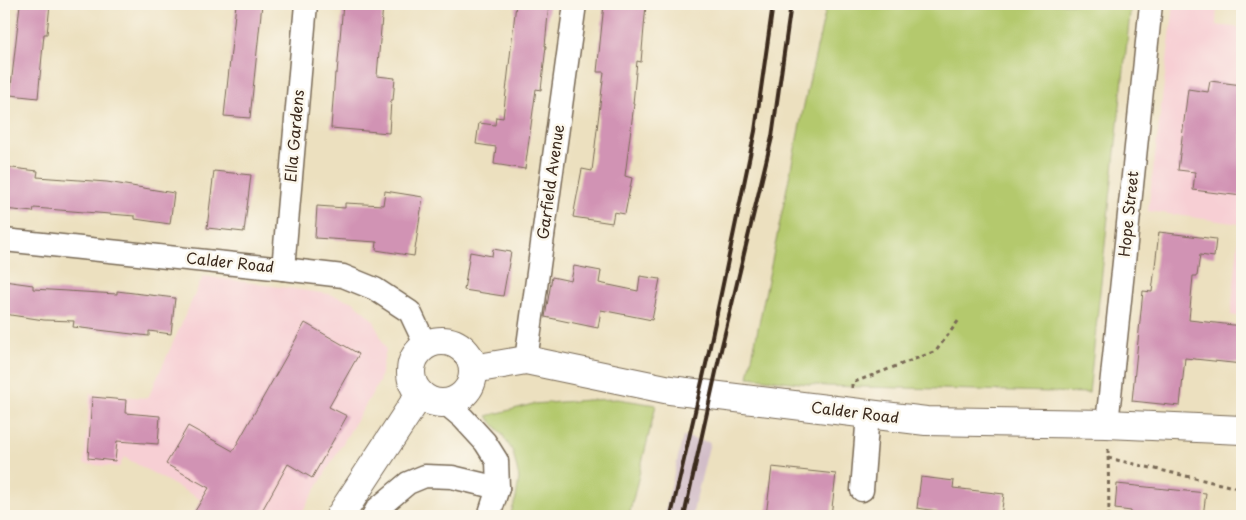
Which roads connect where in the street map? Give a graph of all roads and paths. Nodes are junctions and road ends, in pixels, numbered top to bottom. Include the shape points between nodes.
1 (306, 4) edge
2 (575, 4) edge
3 (1151, 4) edge
4 (4, 240) edge
5 (283, 269) junction
6 (960, 320) dead end
7 (426, 346) junction
8 (526, 360) junction
9 (473, 369) junction
10 (420, 394) junction
11 (445, 403) junction
12 (859, 413) junction
13 (1107, 424) junction
14 (1242, 430) edge
15 (1108, 458) junction
16 (498, 488) junction
17 (1242, 489) edge
18 (862, 490) dead end
19 (340, 516) edge
20 (373, 516) edge
21 (489, 516) edge
22 (1109, 516) edge

1 - 5 street, Ella Gardens
2 - 8 street, Garfield Avenue
3 - 13 street, Hope Street
4 - 5 street, Calder Road
5 - 7 street, Calder Road via 343,276 375,289 410,312
6 - 12 path via 936,351 852,383
7 - 9 main road via 436,342 456,345 468,355
7 - 10 main road via 414,359 412,368 412,378
8 - 9 main road, Calder Road
8 - 12 main road, Calder Road via 670,390
9 - 11 main road via 469,388 463,396
10 - 11 main road via 427,400
10 - 19 main road
11 - 16 street via 485,442 497,461
12 - 13 main road, Calder Road via 926,421
12 - 18 street
13 - 14 main road, Calder Road
13 - 15 path
15 - 17 path
15 - 22 path
16 - 20 street via 452,477 425,476 408,484
16 - 21 street

